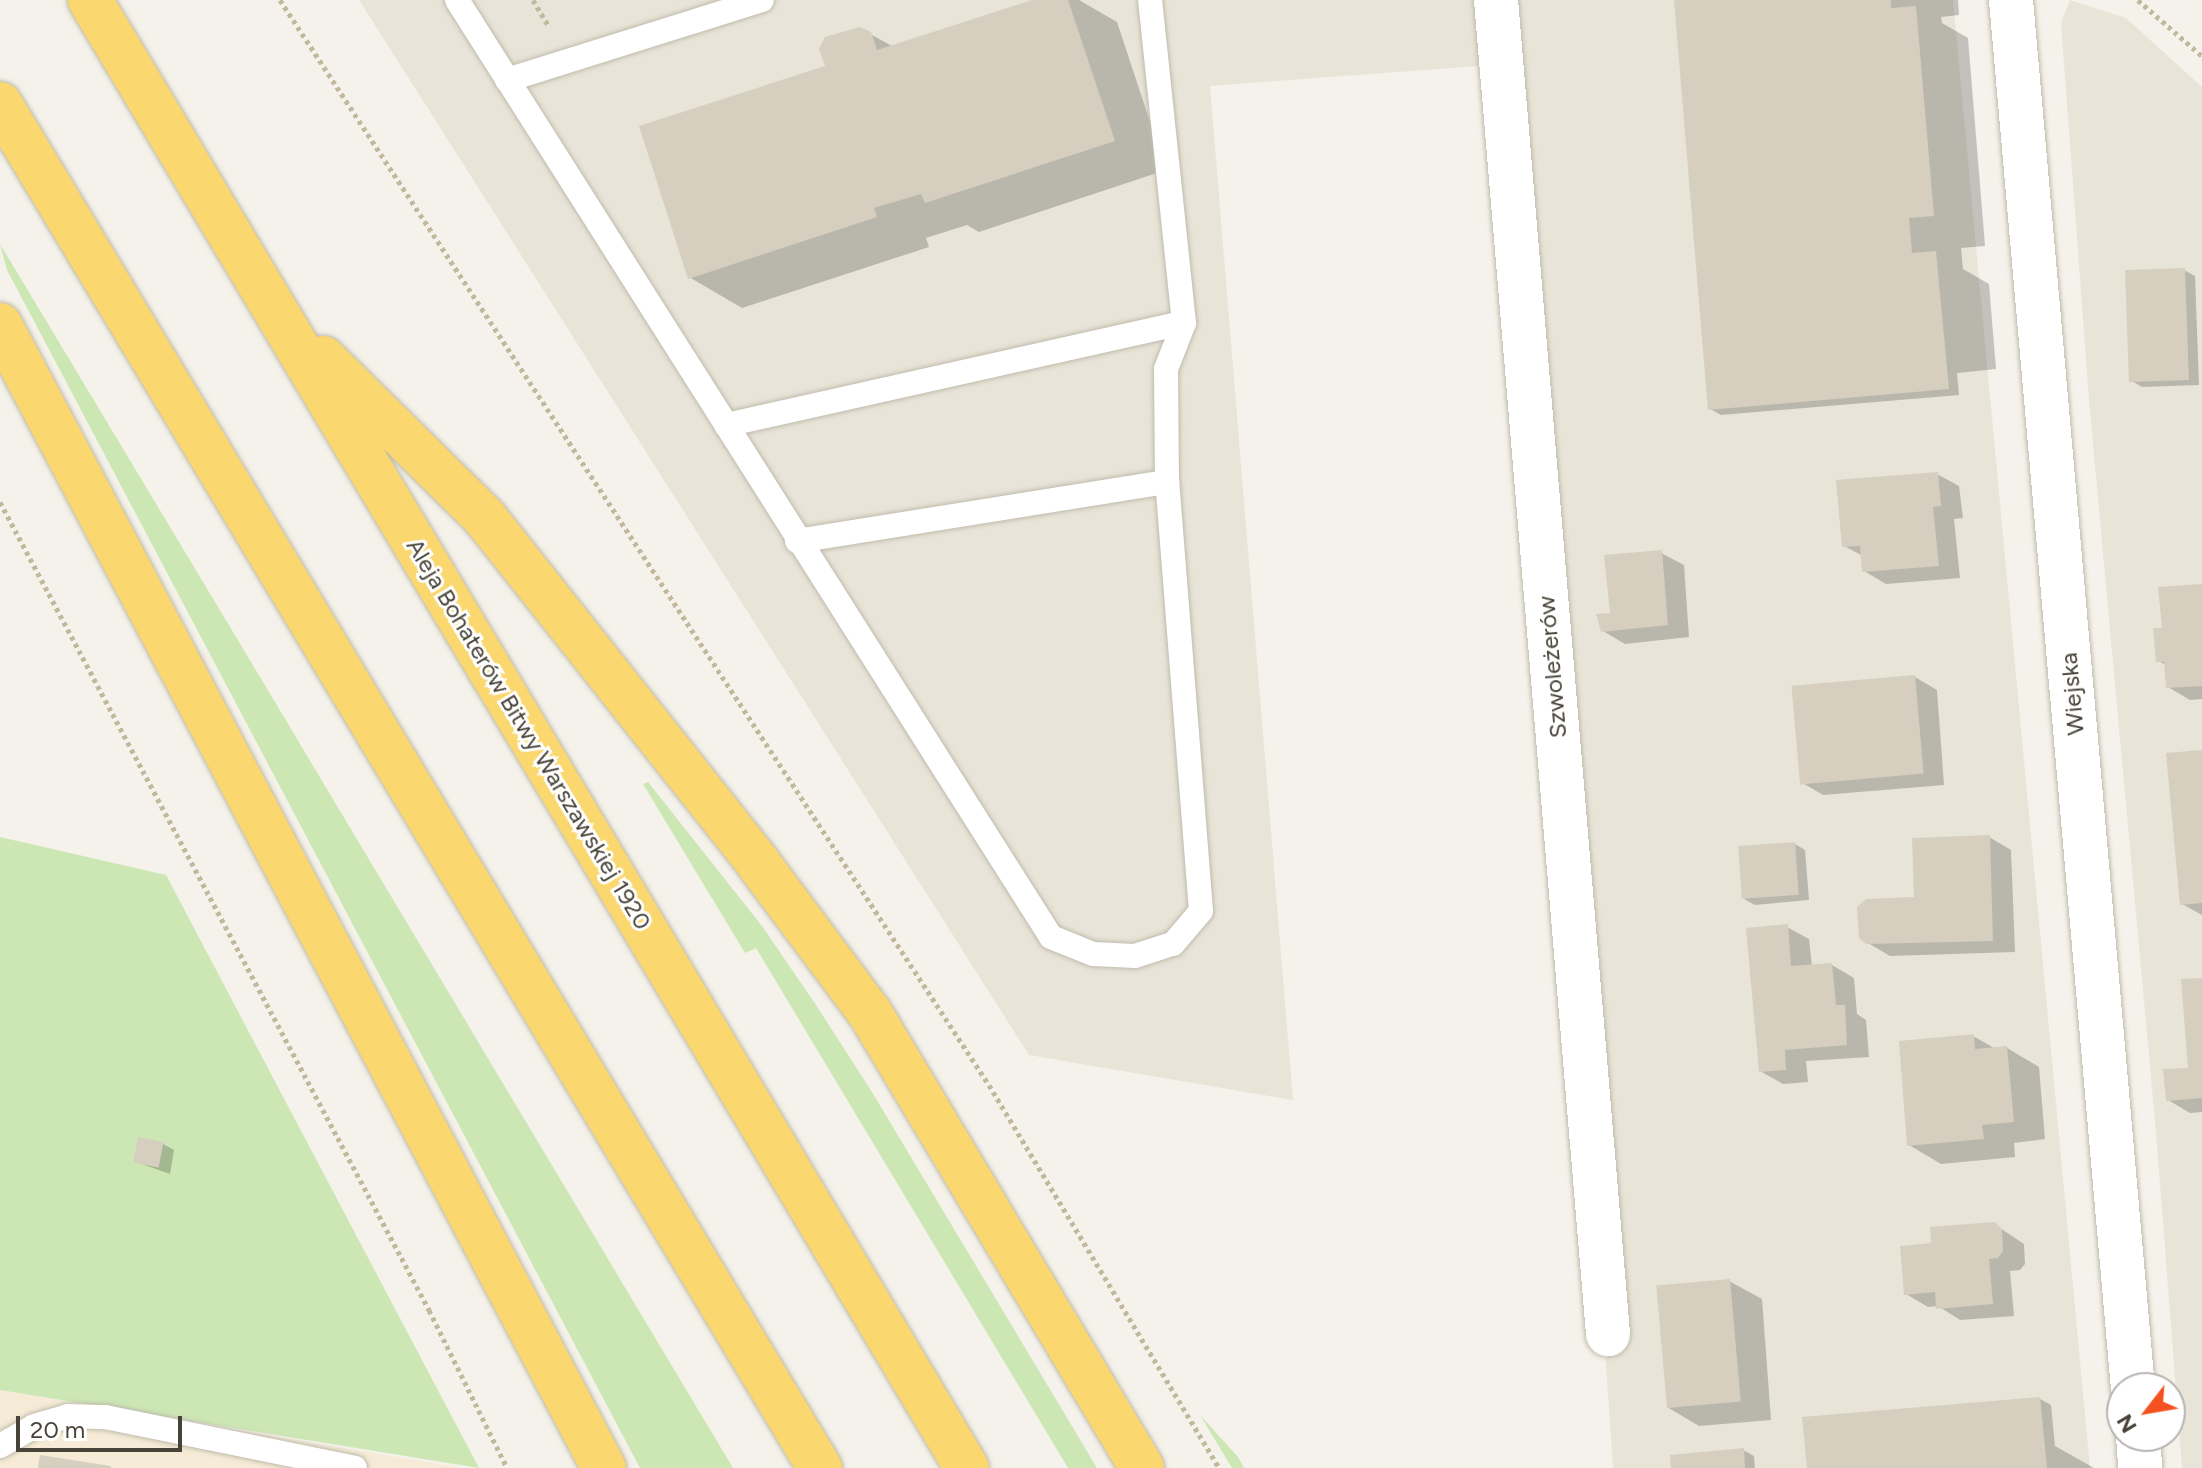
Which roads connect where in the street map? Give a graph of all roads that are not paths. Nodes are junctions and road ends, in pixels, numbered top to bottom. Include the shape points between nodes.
1 (90, 0) edge
2 (457, 0) edge
3 (762, 0) edge
4 (1150, 0) edge
5 (1496, 0) edge
6 (2011, 0) edge
7 (507, 80) junction
8 (0, 104) edge
9 (279, 315) junction
10 (1184, 323) junction
11 (0, 325) edge
12 (726, 425) junction
13 (1167, 482) junction
14 (797, 541) junction
15 (1608, 1334) dead end
16 (2132, 1372) edge
17 (0, 1446) edge
18 (355, 1468) edge
19 (604, 1468) edge
20 (820, 1468) edge
21 (967, 1468) edge
22 (1142, 1468) edge

1 - 9 highway, Aleja Bohaterów Bitwy Warszawskiej 1920
2 - 7 lane
3 - 7 lane
4 - 10 lane
5 - 15 street, Szwoleżerów
6 - 16 street, Wiejska
7 - 12 lane
8 - 20 highway
9 - 21 highway, Aleja Bohaterów Bitwy Warszawskiej 1920
9 - 22 highway via 485,518 870,1013
10 - 12 lane
10 - 13 lane via 1166,369
11 - 19 highway
12 - 14 lane
13 - 14 lane
13 - 14 lane via 1201,911 1173,944 1135,956 1093,954 1051,937
17 - 18 lane via 34,1426 68,1416 105,1417

